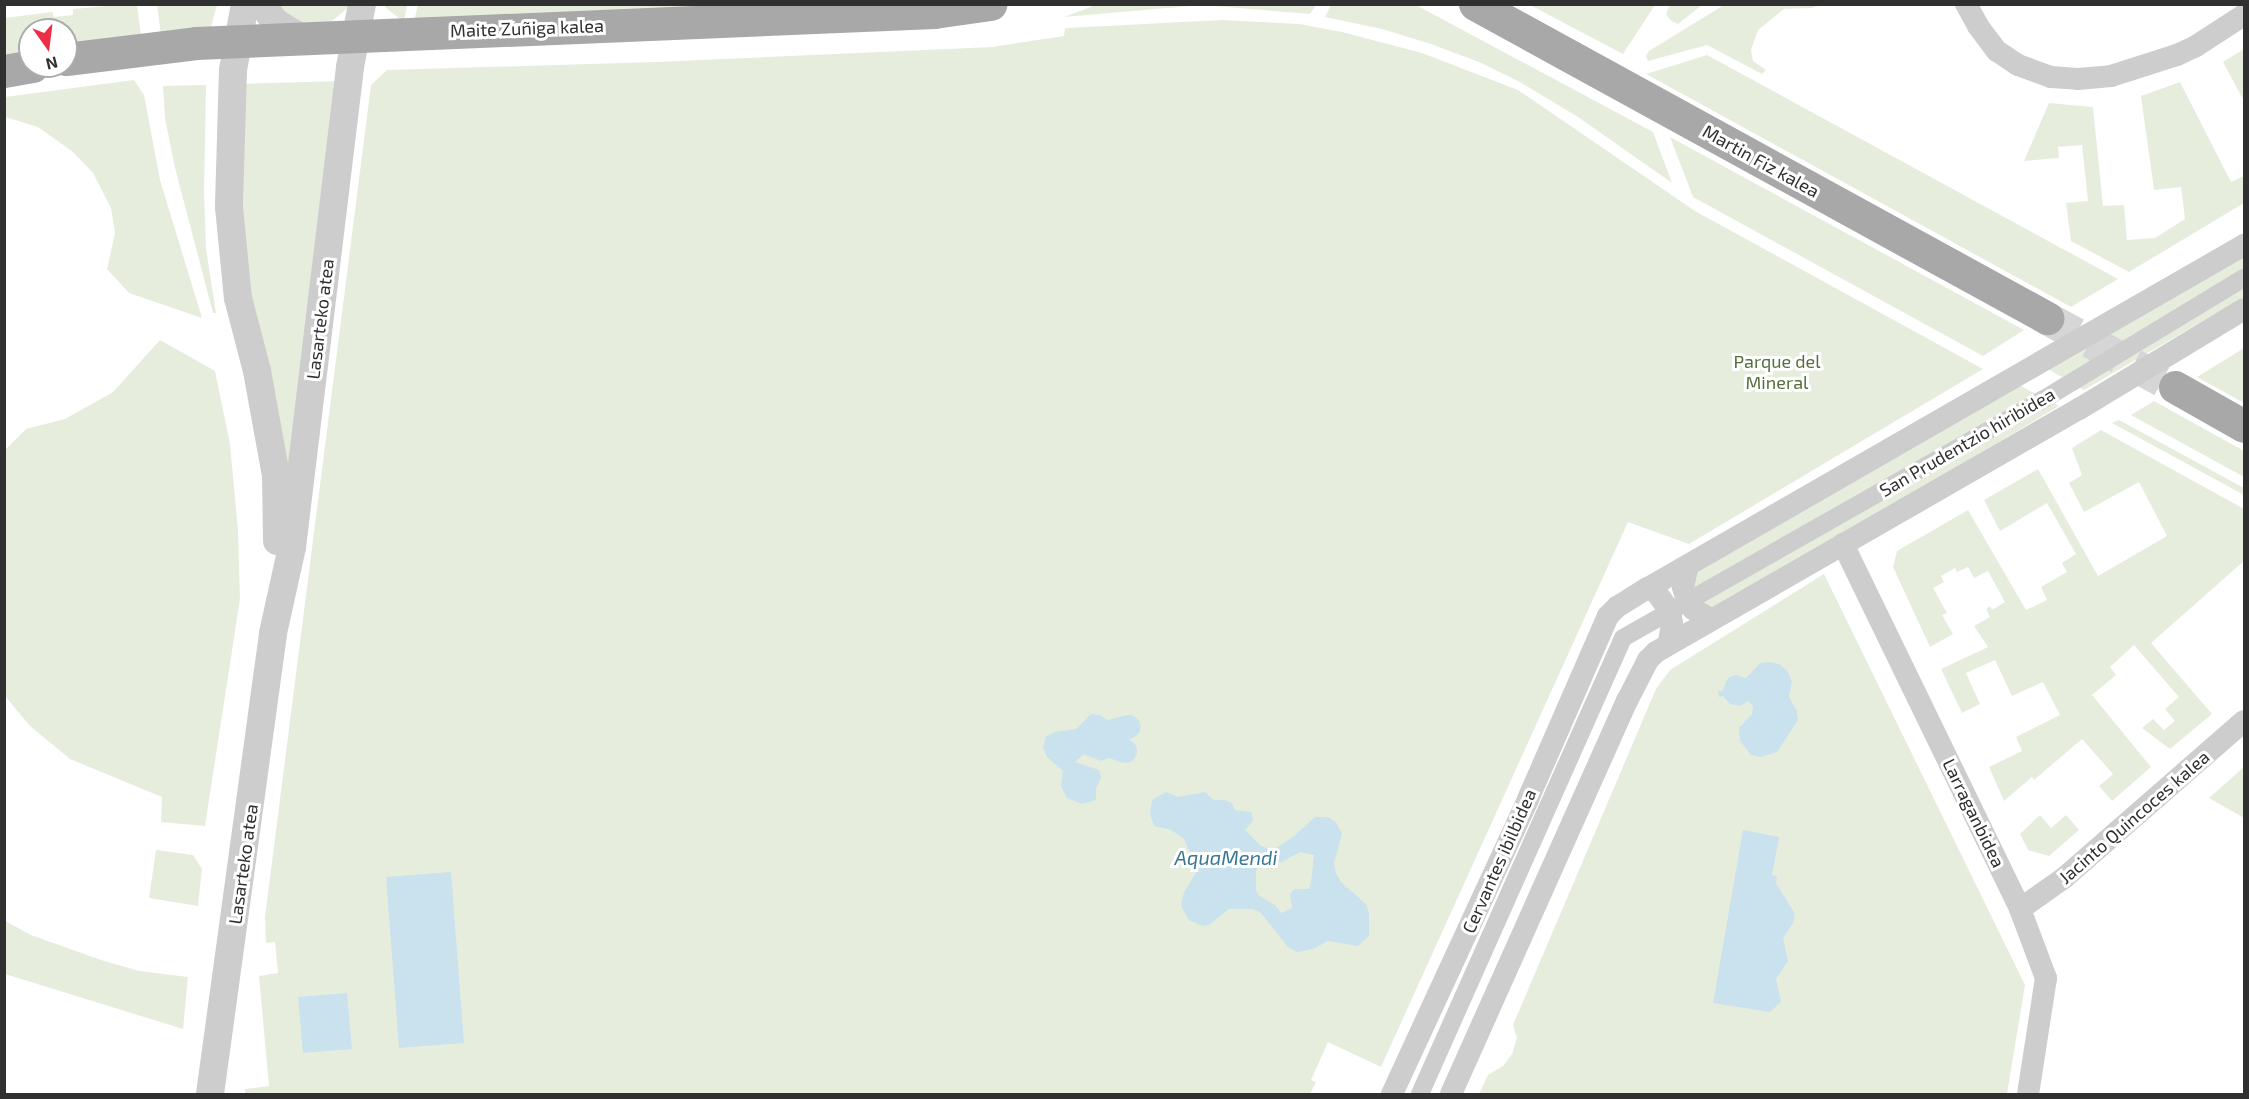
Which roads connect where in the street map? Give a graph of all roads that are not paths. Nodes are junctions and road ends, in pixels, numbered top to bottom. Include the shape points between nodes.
1 (245, 4) edge
2 (262, 4) edge
3 (362, 4) edge
4 (990, 4) edge
5 (1475, 4) edge
6 (1966, 4) edge
7 (2244, 15) edge
8 (355, 36) junction
9 (303, 39) junction
10 (237, 42) junction
11 (78, 57) edge
12 (2244, 244) edge
13 (2244, 278) edge
14 (2244, 309) edge
15 (2047, 318) tunnel mouth
16 (2175, 387) tunnel mouth
17 (2244, 426) edge
18 (1843, 544) junction
19 (1688, 565) junction
20 (1648, 588) junction
21 (1678, 606) junction
22 (1711, 619) junction
23 (1602, 625) joint
24 (273, 633) junction
25 (1623, 638) joint
26 (1669, 642) junction
27 (2244, 721) edge
28 (2020, 909) junction
29 (210, 1095) edge
30 (1392, 1095) edge
31 (1420, 1095) edge
32 (1451, 1095) edge
33 (2028, 1095) edge

1 - 10 street, Lasarteko atea
2 - 9 street via 275,22
3 - 8 street, Lasarteko atea
4 - 8 main road, Maite Zuñiga kalea via 934,12
5 - 15 main road, Martin Fiz kalea
6 - 7 street via 1997,51 2018,65 2051,77 2078,80 2111,76 2177,55
8 - 9 main road, Maite Zuñiga kalea
8 - 24 street, Lasarteko atea via 292,547
9 - 10 main road, Maite Zuñiga kalea
10 - 11 main road, Maite Zuñiga kalea via 151,47
10 - 24 street, Lasarteko atea via 229,207 238,298 259,381 276,476
12 - 19 street, San Prudentzio hiribidea
13 - 21 street, San Prudentzio hiribidea via 2044,399
14 - 18 street, San Prudentzio hiribidea
16 - 17 main road
18 - 22 street, San Prudentzio hiribidea
18 - 28 street, Larraganbidea
19 - 20 street, San Prudentzio hiribidea
19 - 21 street
20 - 21 street
20 - 23 street, San Prudentzio hiribidea via 1617,607
21 - 22 street
21 - 25 street, San Prudentzio hiribidea
21 - 26 street
22 - 26 street, San Prudentzio hiribidea
23 - 30 street, Cervantes ibilbidea via 1528,799
24 - 29 street, Lasarteko atea
25 - 31 street, Cervantes ibilbidea
26 - 32 street via 1648,660 1627,701
27 - 28 street, Jacinto Quincoces kalea via 2064,878
28 - 33 street, Larraganbidea via 2046,978

